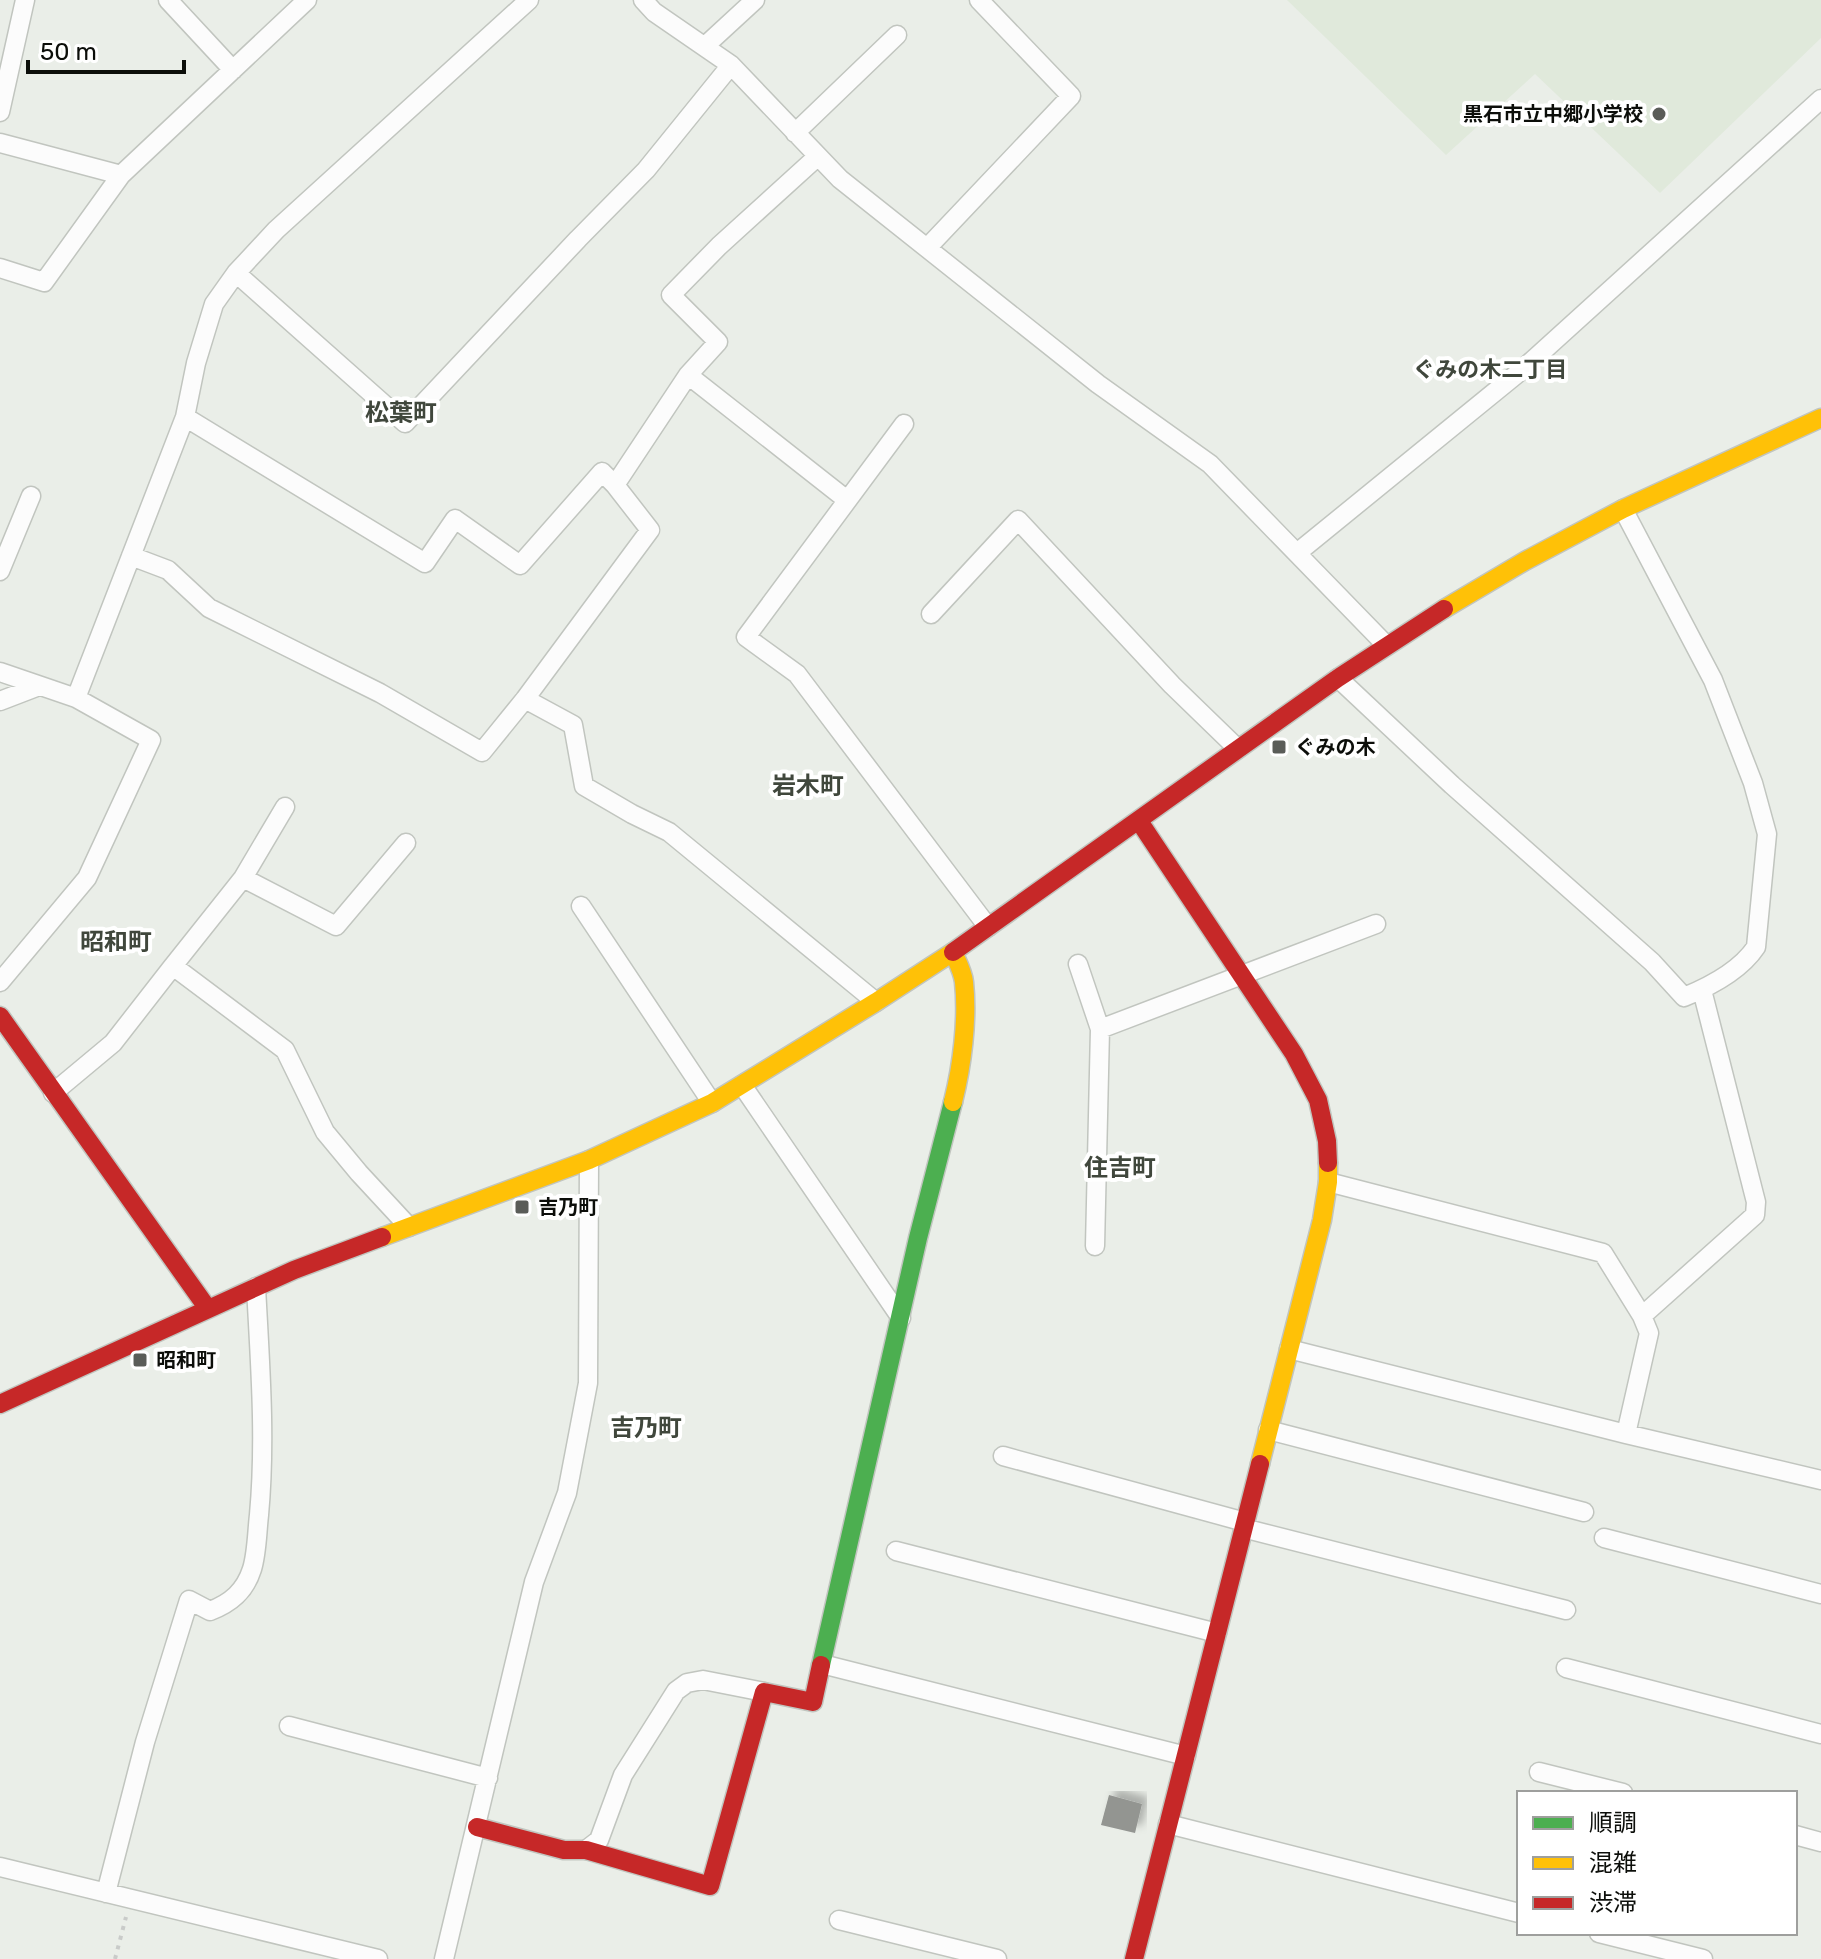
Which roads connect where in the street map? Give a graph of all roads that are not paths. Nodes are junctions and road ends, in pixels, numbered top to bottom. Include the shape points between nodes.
1 (25, 0) edge
2 (168, 0) edge
3 (307, 0) edge
4 (529, 0) edge
5 (755, 0) edge
6 (979, 0) edge
7 (654, 4) edge
8 (897, 35) dead end
9 (705, 46) junction
10 (731, 65) junction
11 (233, 70) junction
12 (1821, 99) edge
13 (0, 112) edge
14 (795, 133) junction
15 (0, 143) edge
16 (817, 157) junction
17 (121, 175) junction
18 (927, 248) junction
19 (0, 268) edge
20 (236, 273) junction
21 (688, 375) junction
22 (185, 417) junction
23 (1821, 418) edge
24 (904, 424) dead end
25 (615, 485) junction
26 (31, 496) dead end
27 (847, 500) junction
28 (1623, 509) junction
29 (1297, 553) junction
30 (131, 556) junction
31 (0, 571) edge
32 (931, 614) dead end
33 (1386, 645) junction
34 (0, 672) edge
35 (1338, 678) junction
36 (39, 686) junction
37 (76, 698) junction
38 (525, 699) junction
39 (0, 701) edge
40 (1238, 749) junction
41 (285, 807) dead end
42 (1139, 821) junction
43 (406, 843) dead end
44 (243, 878) junction
45 (581, 906) dead end
46 (1376, 924) dead end
47 (988, 927) junction
48 (953, 952) junction
49 (1078, 964) dead end
50 (173, 966) junction
51 (1243, 976) junction
52 (0, 982) edge
53 (1702, 990) junction
54 (876, 1002) junction
55 (0, 1016) edge
56 (1100, 1029) junction
57 (742, 1085) junction
58 (53, 1093) junction
59 (712, 1103) junction
60 (589, 1160) junction
61 (1328, 1182) junction
62 (409, 1227) junction
63 (1095, 1246) dead end
64 (256, 1287) junction
65 (208, 1309) junction
66 (1642, 1316) junction
67 (901, 1318) junction
68 (1289, 1349) junction
69 (6, 1402) edge
70 (0, 1415) edge
71 (1268, 1430) junction
72 (1626, 1434) junction
73 (1003, 1456) dead end
74 (1821, 1480) edge
75 (1584, 1512) dead end
76 (1244, 1525) junction
77 (1604, 1538) dead end
78 (896, 1551) dead end
79 (1821, 1594) edge
80 (1566, 1610) dead end
81 (1217, 1633) junction
82 (822, 1664) junction
83 (1566, 1668) dead end
84 (764, 1692) junction
85 (289, 1726) dead end
86 (1821, 1734) edge
87 (1186, 1756) junction
88 (1539, 1772) dead end
89 (488, 1778) junction
90 (1615, 1791) edge
91 (1168, 1824) junction
92 (477, 1827) junction
93 (1797, 1836) edge
94 (1821, 1842) edge
95 (586, 1850) junction
96 (0, 1867) edge
97 (106, 1893) junction
98 (1517, 1912) edge
99 (839, 1920) dead end
100 (1607, 1935) edge
101 (378, 1959) edge
102 (444, 1959) edge
103 (997, 1959) edge
104 (1134, 1959) edge
105 (1703, 1959) edge

1 - 13 street
2 - 11 street
3 - 11 street
4 - 20 street via 276,230
5 - 9 street
6 - 18 street via 1071,96
7 - 9 street
8 - 14 street
9 - 10 street
10 - 14 street
10 - 20 street via 646,170 405,423
11 - 17 street
12 - 29 street via 1523,369
14 - 16 street
15 - 17 street
16 - 18 street
16 - 21 street via 671,295 718,342
17 - 19 street via 44,282
18 - 29 street via 1098,384 1210,464
20 - 22 street via 214,304
21 - 25 street
21 - 27 street
22 - 25 street via 425,563 455,519 520,565 602,472
22 - 30 street
23 - 28 street
24 - 27 street
25 - 38 street via 650,530
26 - 31 street
27 - 47 street via 746,637 797,674
28 - 33 street
28 - 53 street via 1713,680 1767,834 1756,947 1747,962
29 - 33 street
30 - 37 street
30 - 38 street via 168,570 209,608 380,693 482,752
32 - 40 street via 1018,520
33 - 35 street
34 - 36 street
35 - 40 street
35 - 53 street via 1652,962 1684,997
36 - 37 street
36 - 39 street
37 - 52 street via 151,740 87,878
38 - 54 street via 573,725 584,786 669,832
40 - 42 street
41 - 44 street
42 - 47 street
42 - 51 street
43 - 44 street via 336,926
44 - 50 street
45 - 59 street
46 - 51 street
47 - 48 street
48 - 54 street
48 - 67 street via 964,979 960,1074
49 - 56 street
50 - 58 street via 113,1043
50 - 62 street via 285,1050 325,1132
51 - 56 street
51 - 61 street via 1318,1100
53 - 66 street via 1755,1215
54 - 57 street
55 - 58 street
56 - 63 street
57 - 59 street
57 - 67 street
58 - 65 street
59 - 60 street
60 - 62 street
60 - 89 street via 588,1383 567,1493 534,1582
61 - 66 street via 1603,1253
61 - 68 street
62 - 64 street
64 - 65 street
64 - 97 street via 262,1477 252,1570 226,1605 210,1611 189,1600
65 - 69 street
66 - 72 street via 1649,1333
67 - 82 street
68 - 71 street
68 - 72 street
69 - 70 street
71 - 75 street
71 - 76 street
72 - 74 street
73 - 76 street
76 - 80 street
76 - 81 street
77 - 79 street
78 - 81 street
81 - 87 street
82 - 84 street via 813,1702
82 - 87 street
83 - 86 street
84 - 95 street via 703,1680 676,1691 623,1775 599,1840
84 - 95 street via 710,1886
85 - 89 street
87 - 91 street
88 - 90 street
89 - 92 street
91 - 98 street
91 - 104 street
92 - 95 street via 564,1850
92 - 102 street
93 - 94 street
96 - 97 street
97 - 101 street
99 - 103 street
100 - 105 street

